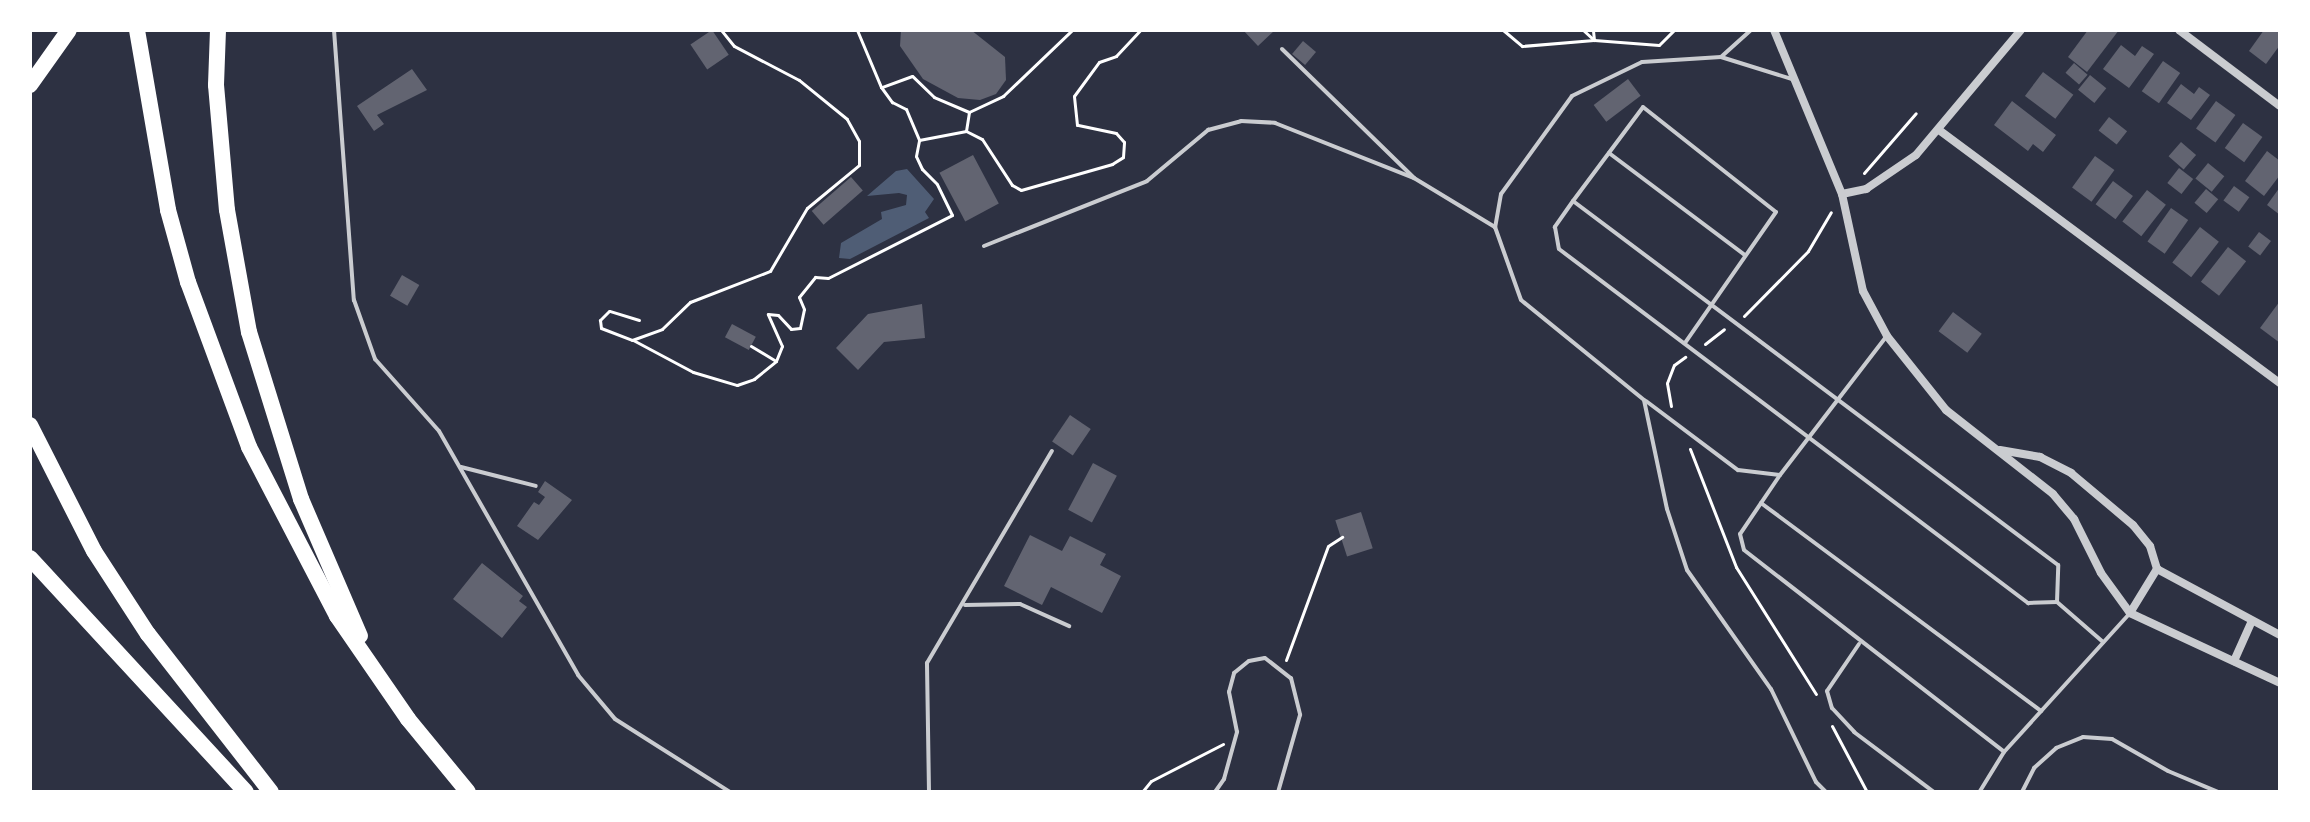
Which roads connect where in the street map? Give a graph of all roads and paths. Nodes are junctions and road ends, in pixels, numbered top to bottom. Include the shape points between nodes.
1 (69, 30) edge
2 (137, 30) edge
3 (218, 30) edge
4 (334, 30) edge
5 (721, 30) edge
6 (857, 30) edge
7 (1072, 30) edge
8 (1140, 30) edge
9 (1503, 30) edge
10 (1583, 30) edge
11 (1593, 30) edge
12 (1674, 30) edge
13 (1751, 30) edge
14 (1786, 30) edge
15 (2021, 30) edge
16 (2179, 30) edge
17 (1775, 33) edge
18 (1594, 40) junction
19 (1282, 49) dead end
20 (1721, 57) junction
21 (1797, 81) junction
22 (30, 85) edge
23 (881, 87) junction
24 (2280, 106) edge
25 (969, 112) junction
26 (1916, 113) dead end
27 (1939, 130) junction
28 (966, 131) junction
29 (919, 140) junction
30 (1609, 153) junction
31 (1414, 178) junction
32 (1842, 194) junction
33 (1573, 201) junction
34 (1495, 227) junction
35 (984, 246) dead end
36 (1745, 255) junction
37 (1711, 305) junction
38 (639, 320) dead end
39 (1734, 322) junction
40 (1887, 336) junction
41 (632, 340) junction
42 (1685, 343) junction
43 (751, 346) dead end
44 (1695, 351) junction
45 (776, 361) junction
46 (2280, 383) edge
47 (1644, 400) junction
48 (1838, 401) junction
49 (1679, 423) junction
50 (30, 425) edge
51 (1808, 440) junction
52 (1998, 450) junction
53 (1052, 451) dead end
54 (459, 467) junction
55 (1780, 475) junction
56 (536, 486) dead end
57 (1761, 503) junction
58 (1342, 537) dead end
59 (30, 558) edge
60 (2157, 569) junction
61 (2057, 602) junction
62 (965, 605) junction
63 (2130, 613) junction
64 (2251, 623) junction
65 (1069, 626) dead end
66 (2280, 635) edge
67 (2103, 642) junction
68 (1859, 644) junction
69 (2234, 661) junction
70 (373, 667) junction
71 (1281, 667) junction
72 (2280, 683) edge
73 (1819, 701) dead end
74 (2041, 711) junction
75 (1826, 714) dead end
76 (1234, 741) junction
77 (2004, 752) junction
78 (1980, 791) edge
79 (246, 792) edge
80 (271, 792) edge
81 (468, 792) edge
82 (730, 792) edge
83 (929, 792) edge
84 (1142, 792) edge
85 (1215, 792) edge
86 (1278, 792) edge
87 (1826, 792) edge
88 (1867, 792) edge
89 (1934, 792) edge
90 (1990, 792) edge
91 (2022, 792) edge
92 (2218, 792) edge

1 - 22 highway
2 - 70 highway via 168,210 219,375 294,541
3 - 70 highway via 216,85 227,210 249,332 301,499
4 - 54 lane via 354,300 375,359 439,431
5 - 41 path via 734,46 799,80 847,119 859,141 859,165 807,208 770,271 690,302 662,329
6 - 23 path
7 - 25 path via 1003,96
8 - 28 path via 1116,56 1099,62 1074,96 1077,125 1116,133 1124,142 1123,157 1112,164 1021,190 1012,185 982,139
9 - 18 path via 1522,46
10 - 18 path
11 - 18 path
12 - 18 path via 1659,45
13 - 20 lane
14 - 17 lane
15 - 27 street
16 - 24 street
17 - 21 street
19 - 31 lane
20 - 21 lane
20 - 34 lane via 1642,62 1572,96 1501,194
21 - 32 street
23 - 25 path via 912,76 934,97
23 - 29 path via 906,109
25 - 28 path
26 - 32 path
27 - 32 street via 1895,171 1866,189
27 - 46 street
28 - 29 path
29 - 45 path via 916,156 952,215 828,278 815,277 799,297 804,309 800,328 791,329 778,315 768,314 782,346
30 - 33 lane
30 - 36 lane
30 - 36 lane via 1643,107 1776,212
31 - 34 lane
31 - 35 lane via 1275,123 1241,121 1208,130 1147,181
32 - 39 path via 1808,251
32 - 40 street via 1863,291
33 - 37 lane
33 - 42 lane via 1555,227 1559,249
34 - 47 lane via 1521,300
36 - 37 lane
37 - 39 lane
37 - 42 lane
38 - 41 path via 609,311 600,320 601,328
39 - 44 path
39 - 48 lane
40 - 48 lane
40 - 52 street via 1946,410
41 - 45 path via 693,372 737,385
42 - 44 lane
43 - 45 path
44 - 49 path via 1674,365 1667,383
44 - 51 lane
47 - 49 lane
47 - 87 lane via 1667,509 1687,570 1771,689 1816,782
48 - 51 lane
48 - 61 lane via 2058,565
49 - 55 lane via 1738,470
49 - 73 path via 1736,567
50 - 80 highway via 94,551 140,622
51 - 55 lane
51 - 61 lane via 2028,603
52 - 60 street via 2040,457 2071,473 2133,525 2150,546
52 - 63 street via 2074,519 2101,573
53 - 62 lane
54 - 56 lane
54 - 82 lane via 578,675 615,719
55 - 57 lane
57 - 68 lane via 1740,534 1744,550
57 - 74 lane
58 - 71 path via 1328,546
59 - 79 highway
60 - 63 street
60 - 64 street
61 - 67 lane
62 - 65 lane via 1020,604
62 - 83 lane via 927,663
63 - 67 lane
63 - 69 street
64 - 66 street
64 - 69 street
67 - 74 lane
68 - 77 lane
68 - 89 lane via 1827,691 1832,708 1854,732
69 - 72 street
70 - 81 highway
71 - 76 lane via 1265,658 1234,673 1229,692
71 - 86 lane via 1291,678 1300,715
74 - 77 lane
75 - 88 path
76 - 84 path via 1151,781
76 - 85 lane
77 - 78 lane
78 - 90 lane
91 - 92 lane via 2034,768 2056,748 2083,737 2112,739

